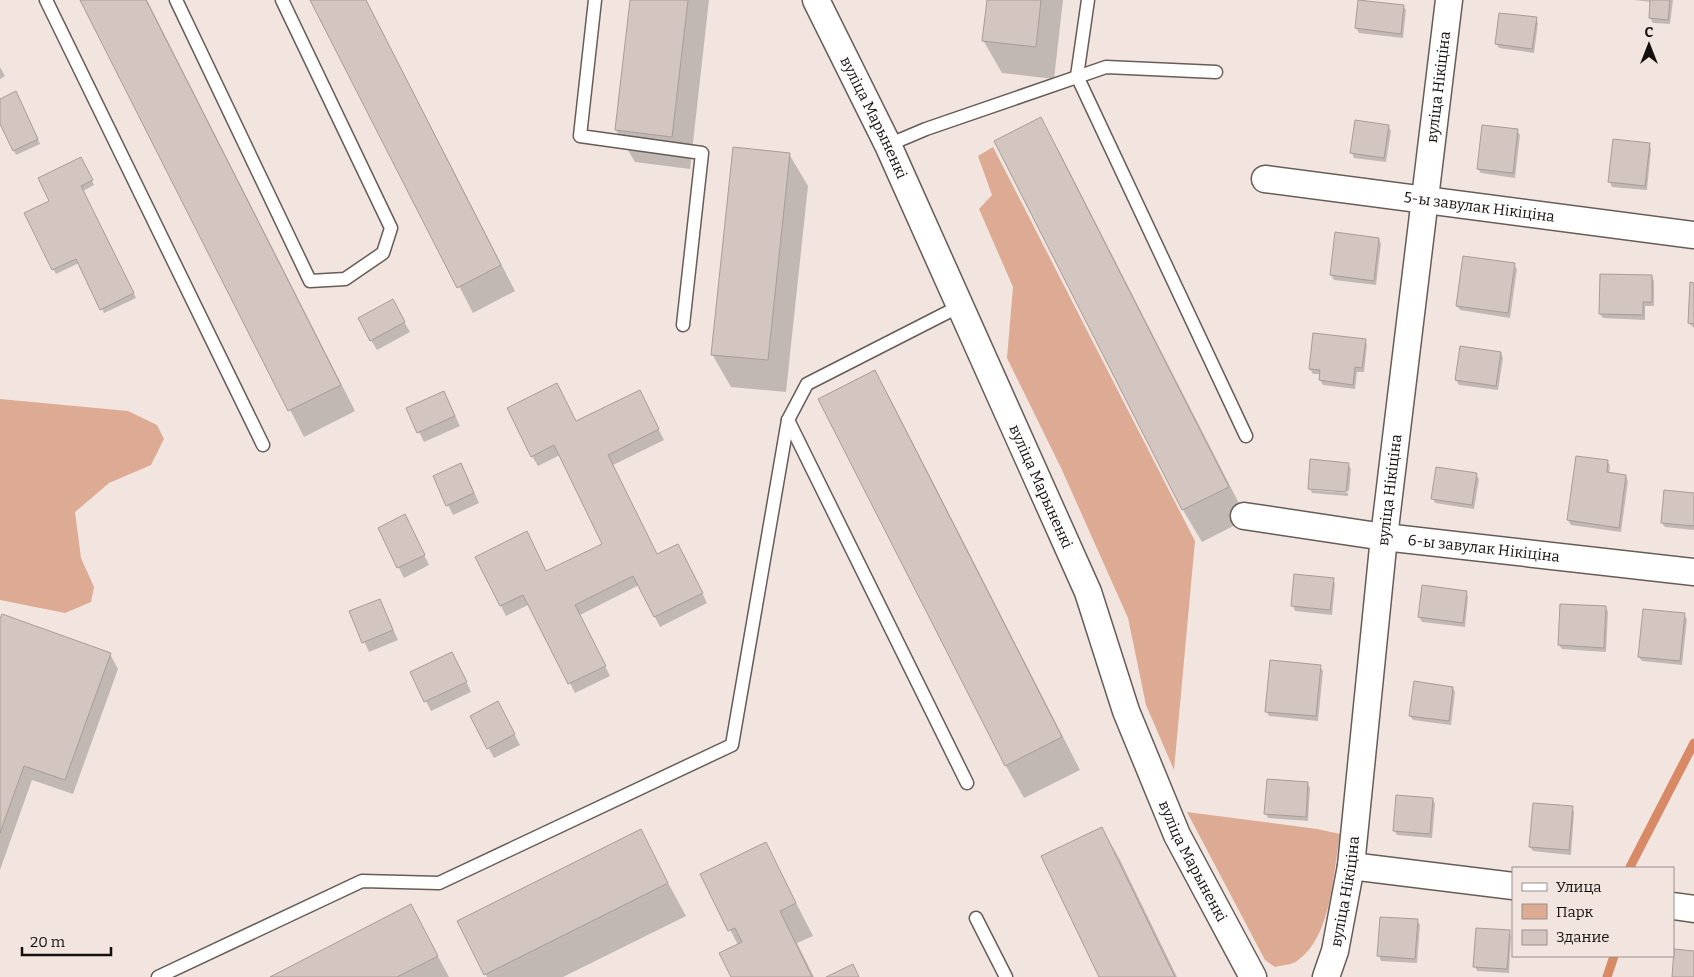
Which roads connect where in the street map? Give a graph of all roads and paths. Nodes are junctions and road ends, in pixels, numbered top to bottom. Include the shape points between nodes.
1 (46, 0) edge
2 (176, 0) edge
3 (282, 0) edge
4 (595, 0) edge
5 (816, 0) edge
6 (1088, 0) edge
7 (1449, 0) edge
8 (1216, 72) dead end
9 (1077, 76) junction
10 (888, 145) junction
11 (1266, 179) dead end
12 (1426, 200) junction
13 (1694, 234) edge
14 (960, 306) junction
15 (684, 325) dead end
16 (788, 420) junction
17 (1246, 436) dead end
18 (263, 445) dead end
19 (1244, 516) dead end
20 (1384, 537) junction
21 (1694, 572) edge
22 (967, 783) dead end
23 (1351, 866) junction
24 (1512, 886) edge
25 (1674, 906) edge
26 (1694, 909) edge
27 (976, 918) dead end
28 (158, 977) edge
29 (1006, 977) edge
30 (1253, 977) edge
31 (1326, 977) edge

1 - 18 lane
2 - 3 lane via 310,281 345,279 383,253 391,228
4 - 15 lane via 580,136 702,153
5 - 10 street, вуліца Марыненкі
6 - 9 lane
7 - 12 street, вуліца Нікіціна
8 - 9 lane via 1106,68
9 - 10 lane
9 - 17 lane
10 - 14 street, вуліца Марыненкі
11 - 12 street, 5-ы завулак Нікіціна
12 - 13 street, 5-ы завулак Нікіціна
12 - 20 street, вуліца Нікіціна
14 - 16 lane via 807,384
14 - 30 street, вуліца Марыненкі via 1088,592 1126,711 1178,835
16 - 22 lane
16 - 28 lane via 732,745 439,883 362,881
19 - 20 street, 6-ы завулак Нікіціна
20 - 21 street, 6-ы завулак Нікіціна
20 - 23 street, вуліца Нікіціна
23 - 24 street
23 - 31 street, вуліца Нікіціна via 1335,952
25 - 26 street
27 - 29 lane

